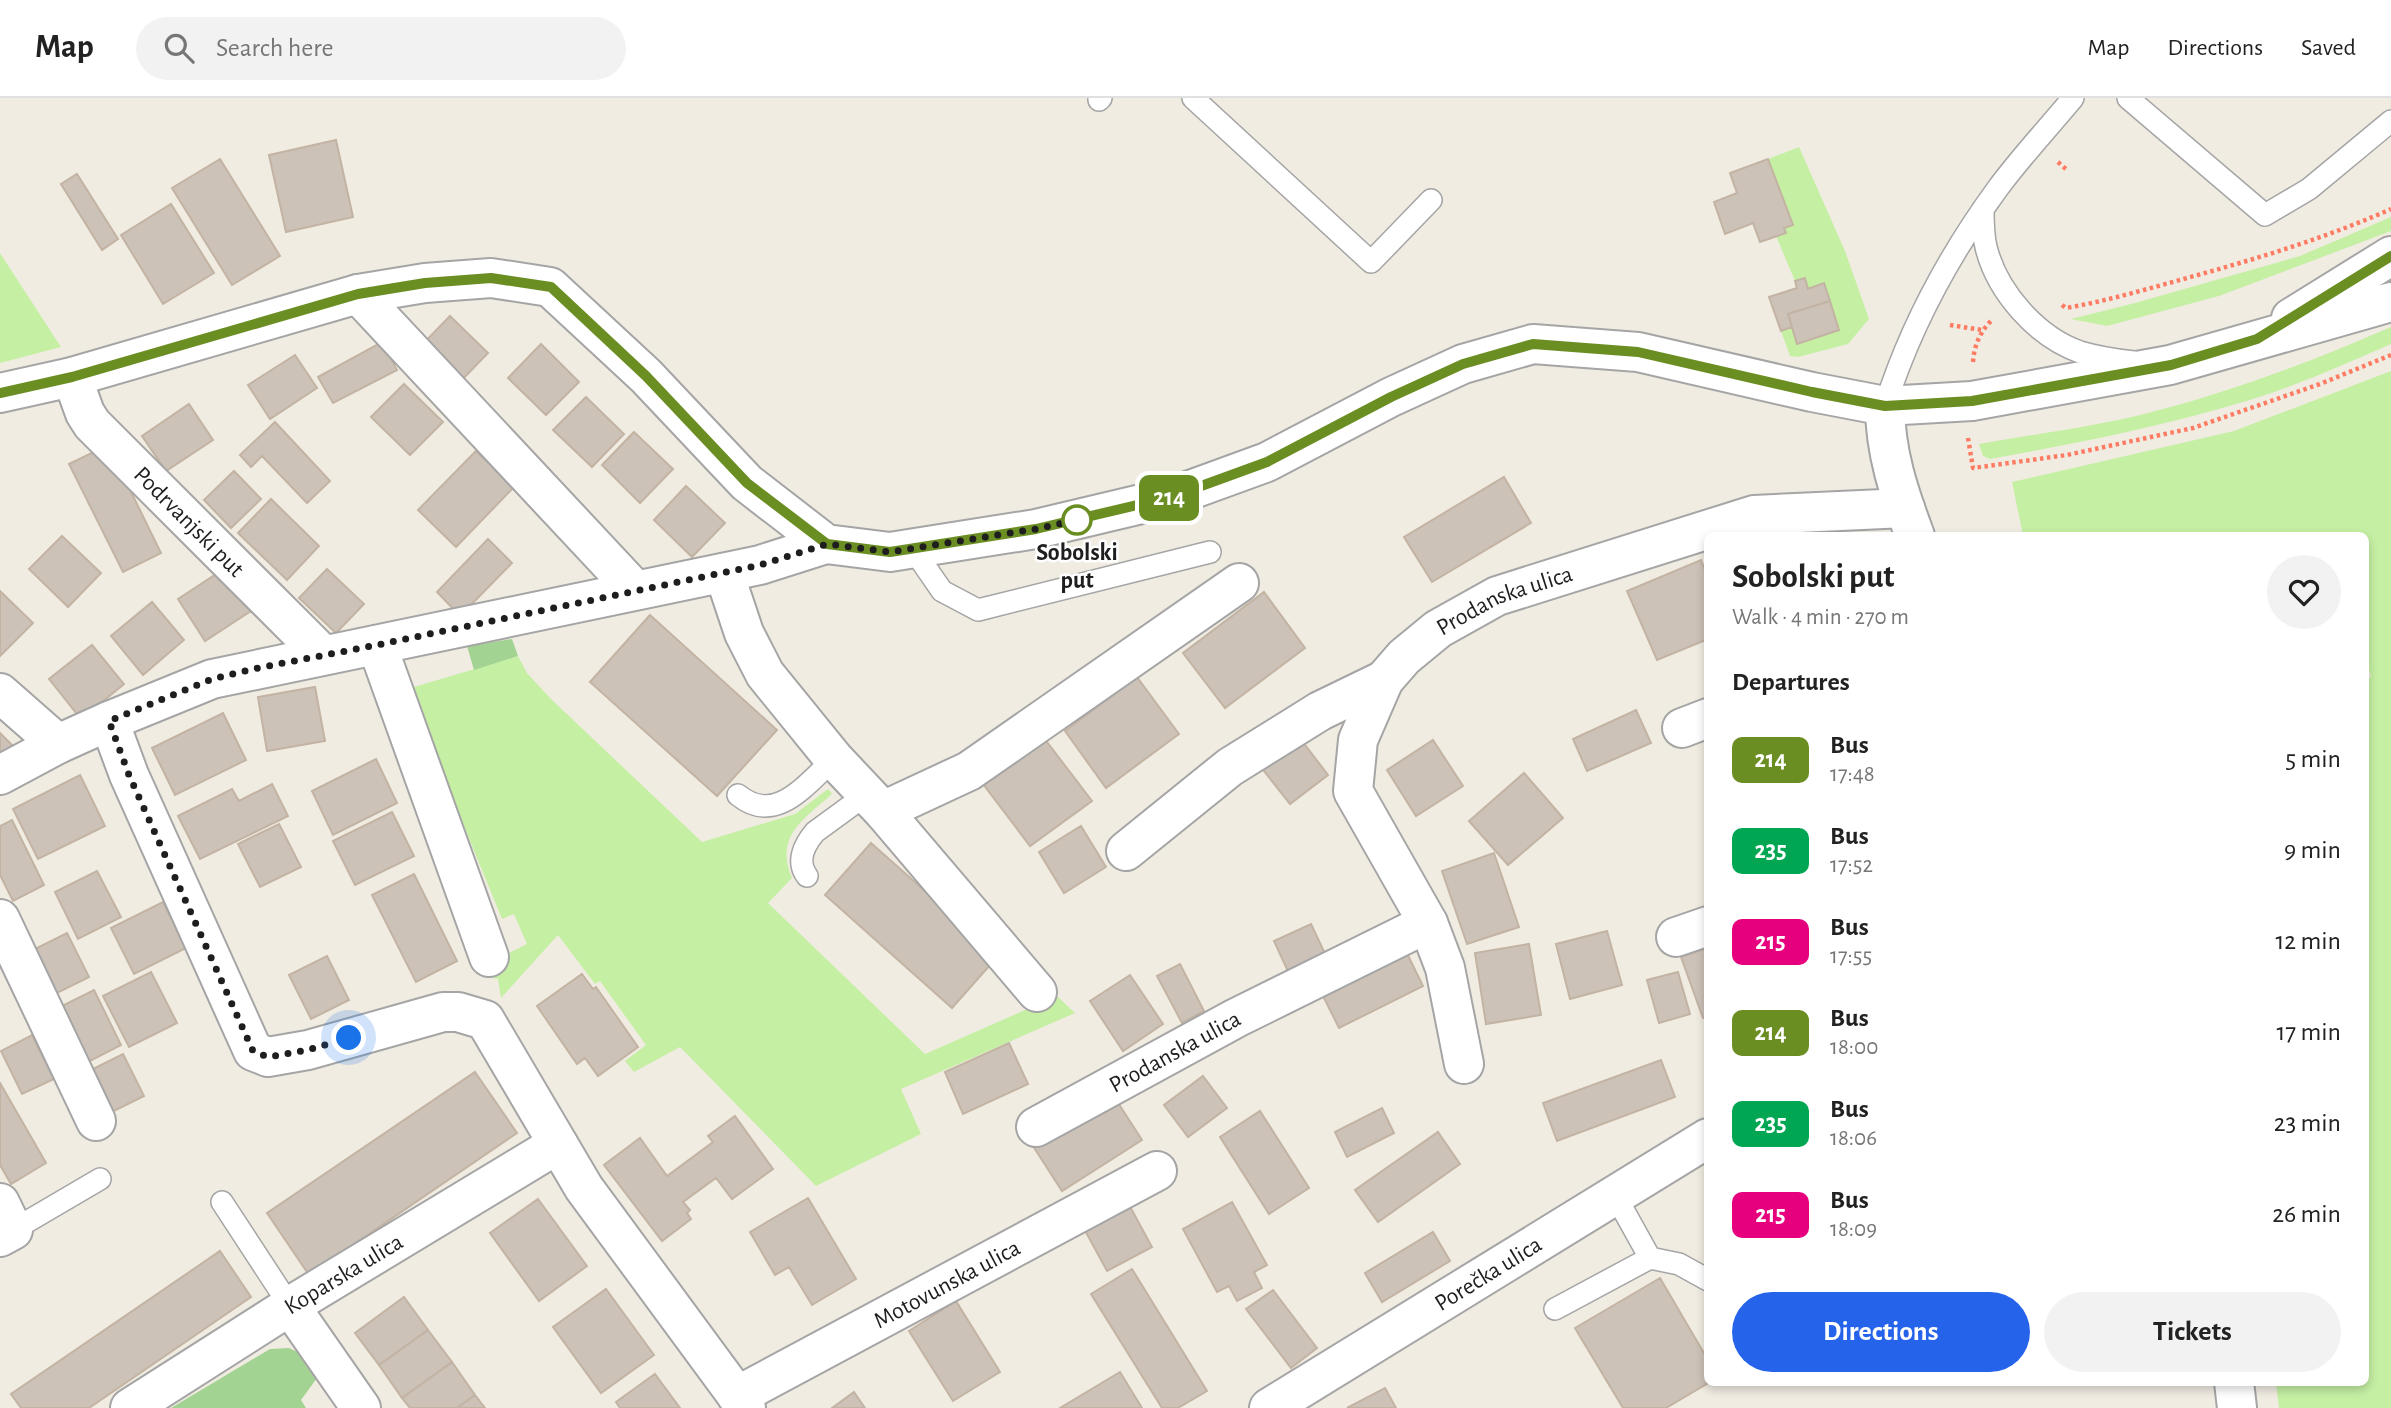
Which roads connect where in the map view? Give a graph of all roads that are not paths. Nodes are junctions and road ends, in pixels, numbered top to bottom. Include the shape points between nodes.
1 (1194, 98) edge
2 (2073, 98) edge
3 (2128, 98) edge
4 (2391, 121) edge
5 (1431, 200) dead end
6 (1983, 209) junction
7 (2391, 256) edge
8 (358, 294) junction
9 (2391, 302) edge
10 (2257, 339) junction
11 (2171, 365) junction
12 (72, 377) junction
13 (0, 393) edge
14 (1885, 406) junction
15 (1910, 522) edge
16 (827, 544) junction
17 (913, 549) junction
18 (1210, 552) dead end
19 (724, 573) junction
20 (1239, 583) dead end
21 (635, 590) junction
22 (377, 645) junction
23 (323, 655) junction
24 (1384, 680) junction
25 (0, 693) edge
26 (109, 721) junction
27 (58, 744) junction
28 (834, 759) junction
29 (0, 775) edge
30 (738, 794) dead end
31 (875, 803) junction
32 (1126, 851) dead end
33 (807, 876) dead end
34 (0, 919) edge
35 (1428, 923) junction
36 (489, 957) dead end
37 (1037, 992) dead end
38 (1464, 1063) dead end
39 (96, 1121) dead end
40 (1036, 1127) dead end
41 (1704, 1140) edge
42 (558, 1144) junction
43 (1157, 1171) dead end
44 (100, 1179) dead end
45 (1615, 1195) junction
46 (222, 1202) dead end
47 (4, 1224) edge
48 (1650, 1258) junction
49 (1704, 1278) edge
50 (290, 1306) junction
51 (1555, 1310) dead end
52 (2234, 1386) edge
53 (741, 1402) edge
54 (130, 1408) edge
55 (361, 1408) edge
56 (1269, 1408) edge
57 (2236, 1408) edge

1 - 5 lane via 1371,262
2 - 6 lane
3 - 4 lane via 2265,215 2309,189
6 - 11 lane via 1985,246 1994,271 2014,302 2036,324 2080,352
6 - 14 lane via 1914,327
7 - 10 street
8 - 12 street
8 - 16 street via 491,278 551,287 646,376 747,483
8 - 21 street
9 - 10 street
10 - 11 street
11 - 14 street via 1972,401
12 - 13 street
12 - 23 street, Podrvanjski put via 93,424
14 - 15 street via 1889,454
14 - 17 street via 1638,352 1533,344 1463,364 1267,462 1171,497 1036,529
15 - 24 street, Prodanska ulica via 1754,515 1497,596 1438,629
16 - 17 street via 890,552
16 - 19 street
17 - 18 lane via 942,591 978,610
19 - 21 street
19 - 28 street via 744,633 765,674
20 - 31 street via 969,771
21 - 22 street
22 - 23 street
22 - 36 street
23 - 26 street via 212,679
24 - 32 street via 1320,711 1230,767
24 - 35 street, Prodanska ulica via 1358,740 1353,791
25 - 27 street
26 - 27 street
26 - 42 street, Motovunska ulica via 253,1051 268,1057 307,1050 443,1012 485,1020
27 - 29 street
28 - 30 lane via 776,806 757,806
28 - 31 street
31 - 33 lane via 815,832 802,862
31 - 37 street
34 - 39 street
35 - 38 street, Prodanska ulica via 1445,968
35 - 40 street, Prodanska ulica via 1236,1018
41 - 45 street, Porečka ulica
42 - 50 street, Koparska ulica
42 - 53 street, Motovunska ulica via 584,1188
43 - 53 street, Motovunska ulica
44 - 47 lane
45 - 48 lane
45 - 56 street, Porečka ulica
46 - 50 lane
48 - 49 lane via 1679,1264
48 - 51 lane
50 - 54 street, Koparska ulica
50 - 55 street
52 - 57 street

